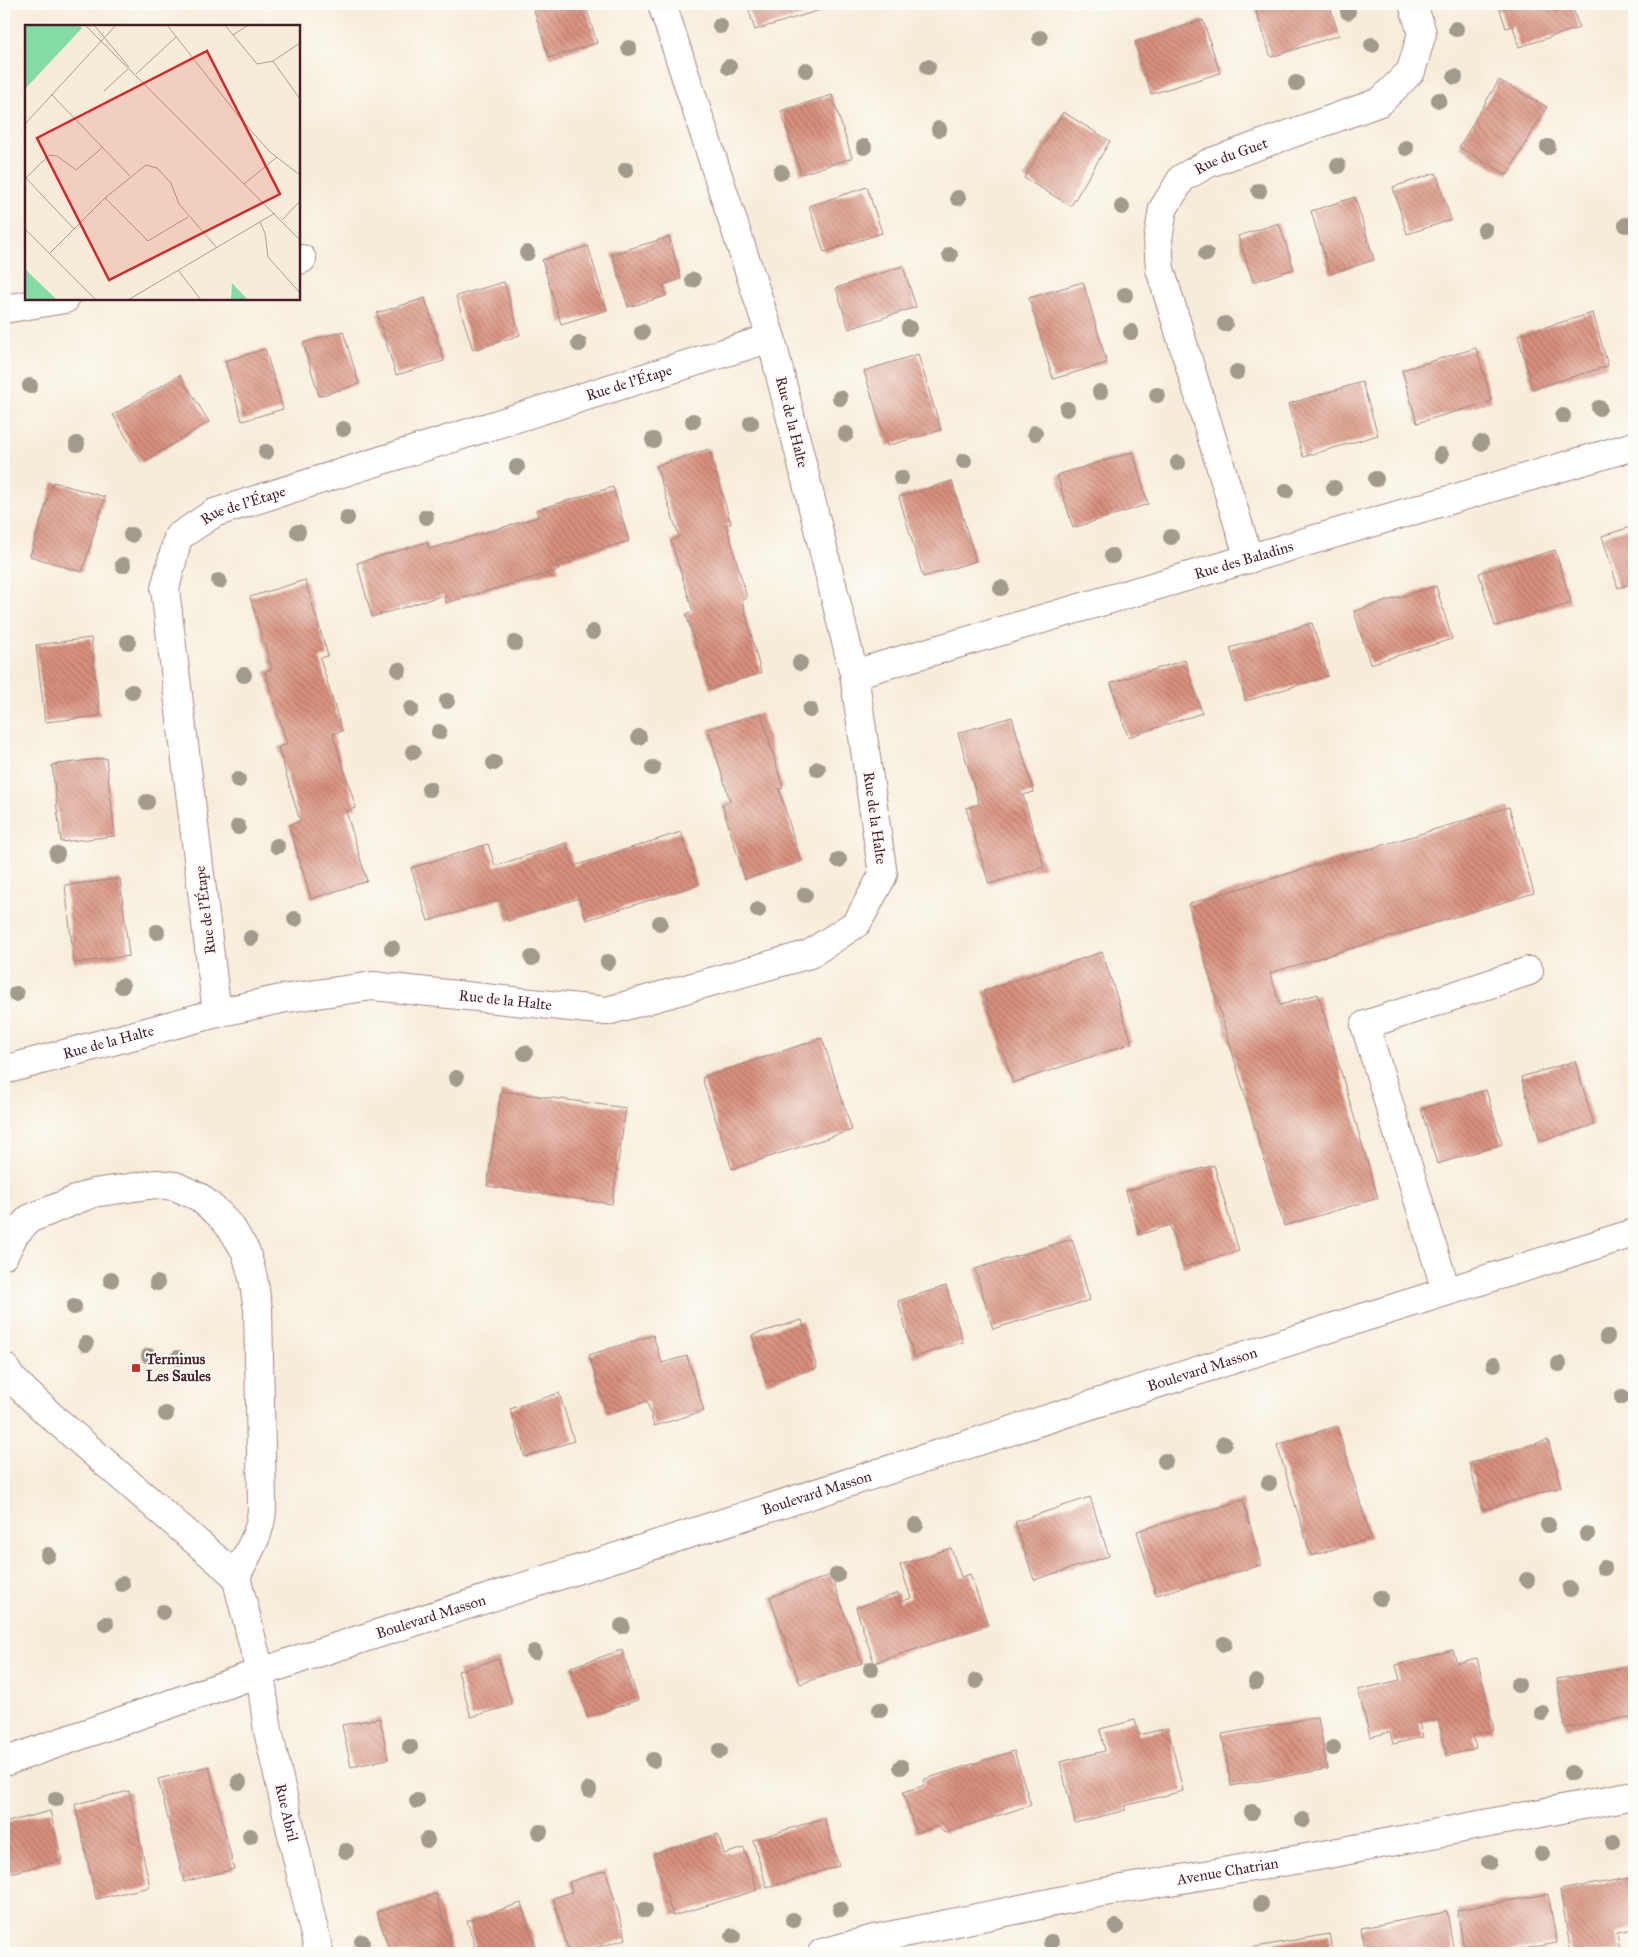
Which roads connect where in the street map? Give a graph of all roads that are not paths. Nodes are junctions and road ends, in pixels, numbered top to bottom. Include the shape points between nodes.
1 (662, 4) edge
2 (1412, 4) edge
3 (59, 300) edge
4 (4, 308) edge
5 (771, 338) junction
6 (1634, 446) edge
7 (1249, 559) junction
8 (854, 674) junction
9 (1529, 971) dead end
10 (217, 1013) junction
11 (4, 1070) edge
12 (1634, 1234) edge
13 (4, 1255) edge
14 (1446, 1291) junction
15 (4, 1367) edge
16 (236, 1576) junction
17 (260, 1672) junction
18 (4, 1762) edge
19 (1634, 1795) edge
20 (319, 1953) edge
21 (822, 1953) edge

1 - 5 street, Rue de la Halte
2 - 7 street, Rue du Guet via 1422,33 1411,71 1380,102 1209,163 1182,178 1163,209 1158,239 1160,269
3 - 4 street
5 - 8 street, Rue de la Halte
5 - 10 street, Rue de l'Étape via 214,513 178,537 165,589
6 - 7 street, Rue des Baladins
7 - 8 street, Rue des Baladins
8 - 10 street, Rue de la Halte via 883,874 857,923 810,954 607,1011 373,986 281,999
9 - 14 street via 1365,1025
10 - 11 street, Rue de la Halte
12 - 14 street, Boulevard Masson
13 - 16 street via 14,1235 35,1216 94,1193 156,1184 175,1186 199,1197 232,1229 246,1252 258,1309 262,1502 262,1518 256,1539
14 - 17 street, Boulevard Masson
15 - 16 street via 12,1379 49,1414
16 - 17 street, Rue Abril
17 - 18 street, Boulevard Masson
17 - 20 street, Rue Abril via 268,1731
19 - 21 street, Avenue Chatrian via 1318,1856 1098,1893 874,1938

